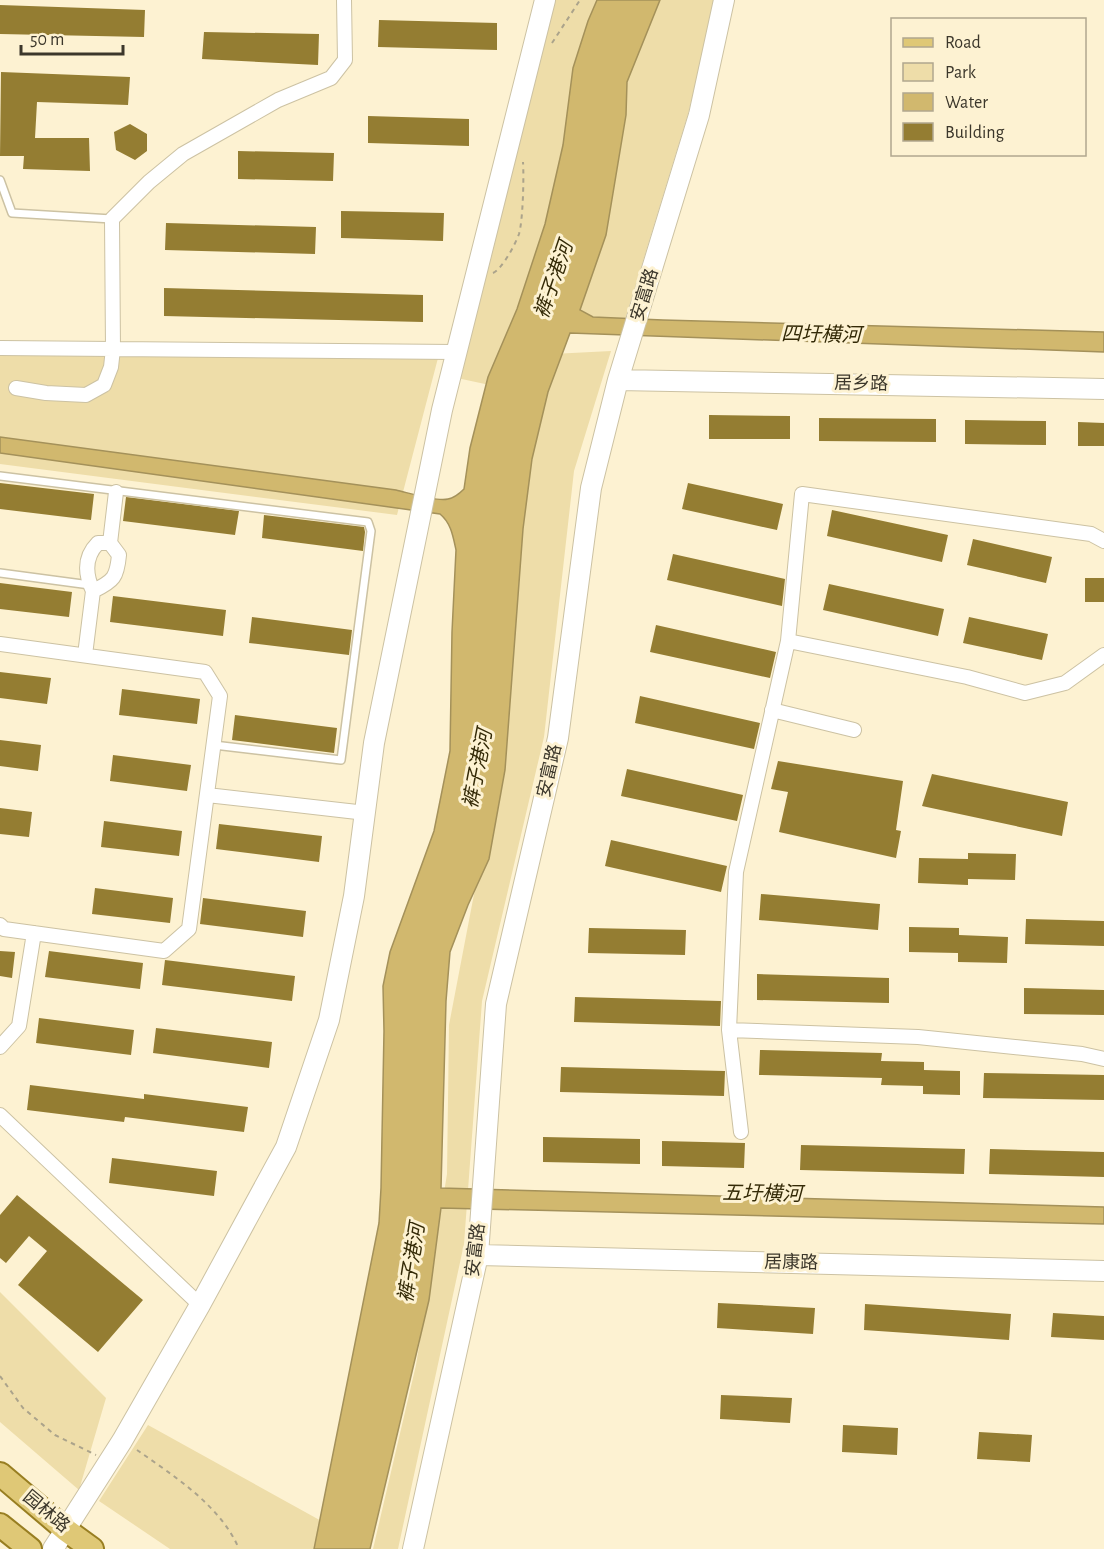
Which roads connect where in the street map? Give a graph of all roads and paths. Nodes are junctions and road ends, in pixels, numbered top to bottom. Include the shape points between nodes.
1 (344, 0) edge
2 (545, 0) edge
3 (724, 0) edge
4 (0, 180) edge
5 (112, 219) junction
6 (0, 348) edge
7 (113, 349) junction
8 (455, 352) junction
9 (618, 380) junction
10 (16, 388) dead end
11 (1104, 389) edge
12 (0, 476) edge
13 (116, 492) junction
14 (1104, 541) edge
15 (110, 543) junction
16 (0, 573) edge
17 (92, 588) junction
18 (788, 641) junction
19 (0, 644) edge
20 (85, 655) junction
21 (1104, 655) edge
22 (772, 710) junction
23 (854, 730) dead end
24 (214, 745) junction
25 (207, 795) junction
26 (366, 813) junction
27 (0, 925) edge
28 (34, 933) junction
29 (729, 1030) junction
30 (0, 1047) edge
31 (1104, 1059) edge
32 (0, 1115) edge
33 (741, 1132) dead end
34 (478, 1256) junction
35 (1104, 1271) edge
36 (200, 1305) junction
37 (0, 1376) edge
38 (122, 1441) junction
39 (109, 1461) junction
40 (0, 1474) edge
41 (0, 1525) edge
42 (59, 1540) edge
43 (30, 1549) edge
44 (92, 1549) edge
45 (239, 1549) edge
46 (413, 1549) edge

1 - 5 street via 345,60 331,78 278,100 183,154
2 - 8 street
3 - 9 street, 安富路 via 699,115
4 - 5 lane via 12,213
5 - 7 street
6 - 7 street
7 - 8 street
7 - 10 street via 104,385 87,395
8 - 26 street via 374,743
9 - 11 street, 居乡路
9 - 34 street, 安富路 via 591,488 558,738 496,1004
12 - 13 lane
13 - 15 street
13 - 24 lane via 368,522 371,531 341,760
14 - 18 street via 1091,534 801,494
15 - 17 street via 98,543 90,551 87,576
15 - 17 street via 119,555 117,573 109,583
16 - 17 lane
17 - 20 street
18 - 21 street via 967,677 1025,693 1065,683
18 - 22 street
19 - 20 street
20 - 24 street via 206,672 220,696
22 - 23 street
22 - 29 street via 736,872
24 - 25 street
25 - 26 street
25 - 28 street via 189,929 164,951
26 - 36 street via 329,1020 286,1147
27 - 28 street
28 - 30 street via 19,1026
29 - 31 street via 918,1037
29 - 33 street
32 - 36 street
34 - 35 street, 居康路
34 - 46 street, 安富路
36 - 38 street
37 - 39 path via 23,1408 55,1435
38 - 39 street
38 - 45 path via 206,1504 232,1534
39 - 42 street
40 - 42 main road, 园林路
41 - 43 main road
42 - 44 main road, 园林路

